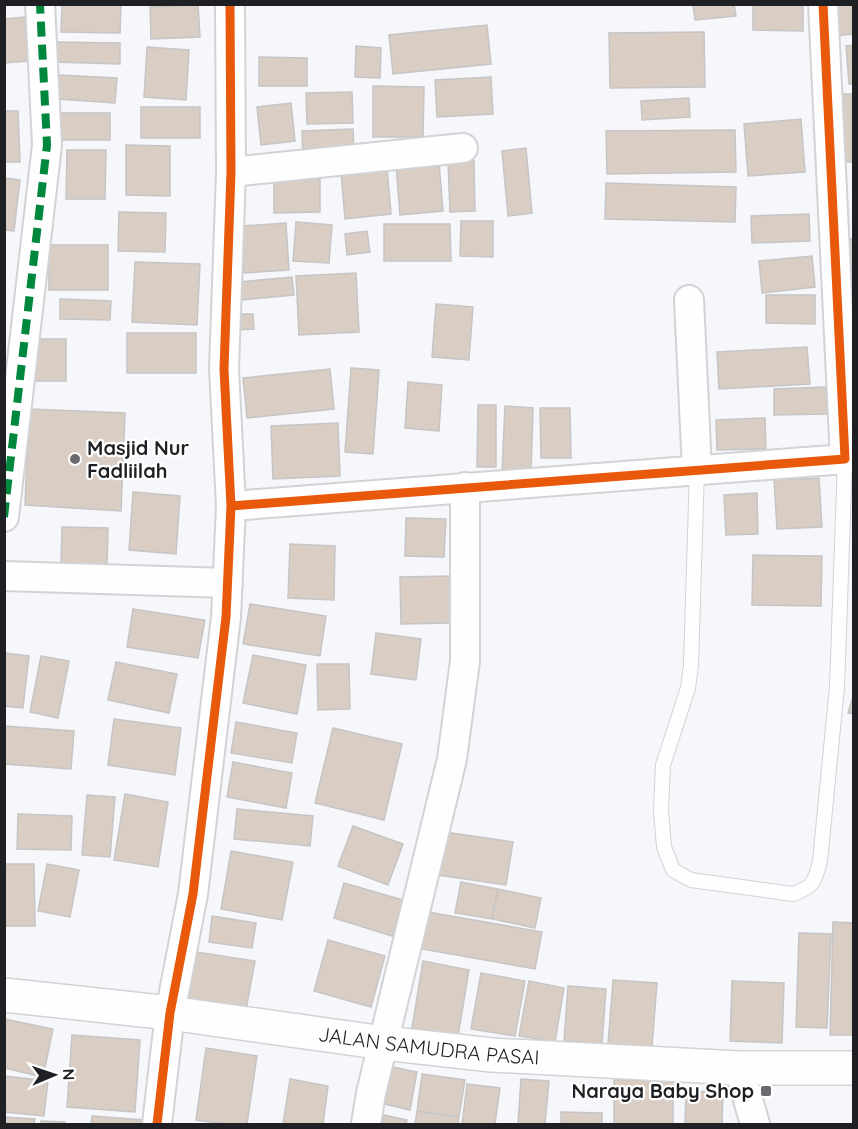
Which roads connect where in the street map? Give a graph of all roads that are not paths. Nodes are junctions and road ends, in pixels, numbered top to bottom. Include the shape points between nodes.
1 (40, 4) edge
2 (230, 4) edge
3 (822, 4) edge
4 (463, 148) dead end
5 (231, 172) junction
6 (689, 300) dead end
7 (849, 459) edge
8 (688, 471) junction
9 (471, 487) junction
10 (231, 506) junction
11 (4, 517) edge
12 (4, 576) edge
13 (228, 583) junction
14 (4, 995) edge
15 (170, 1013) junction
16 (384, 1043) junction
17 (739, 1068) junction
18 (854, 1068) edge
19 (157, 1125) edge
20 (366, 1125) edge
21 (755, 1125) edge

1 - 11 street via 47,145
2 - 5 street
3 - 7 street
4 - 5 street
5 - 10 street via 224,369
6 - 8 street
7 - 8 street
7 - 8 lane via 837,687 820,861 816,879 807,889 793,894 691,879 673,870 664,847 663,765 688,688 691,665
8 - 9 street
9 - 10 street
9 - 16 street via 465,661 452,759
10 - 13 street
12 - 13 street
13 - 15 street via 193,894
14 - 15 street, JALAN SAMUDRA PASAI
15 - 16 street, JALAN SAMUDRA PASAI
15 - 19 street
16 - 17 street, JALAN SAMUDRA PASAI via 492,1055
16 - 20 street
17 - 18 street, JALAN SAMUDRA PASAI
17 - 21 street

